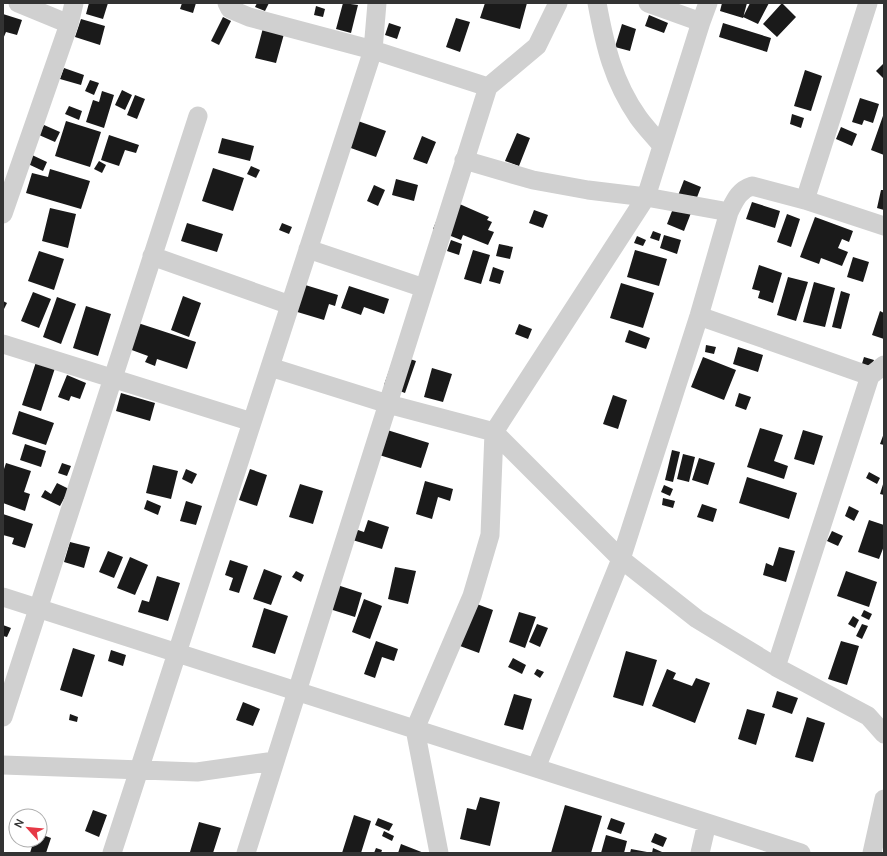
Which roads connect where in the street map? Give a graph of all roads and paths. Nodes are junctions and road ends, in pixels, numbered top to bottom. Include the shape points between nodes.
1 (18, 3) edge
2 (74, 3) edge
3 (227, 3) edge
4 (377, 3) edge
5 (558, 3) edge
6 (597, 3) edge
7 (648, 3) edge
8 (708, 3) edge
9 (868, 3) edge
10 (701, 22) junction
11 (69, 24) junction
12 (373, 50) junction
13 (488, 86) junction
14 (198, 116) dead end
15 (662, 146) junction
16 (464, 160) junction
17 (646, 197) junction
18 (805, 200) junction
19 (729, 212) junction
20 (3, 214) edge
21 (884, 226) edge
22 (308, 249) junction
23 (152, 256) junction
24 (424, 288) junction
25 (290, 305) junction
26 (699, 316) junction
27 (3, 344) edge
28 (270, 367) junction
29 (877, 370) edge
30 (113, 378) junction
31 (388, 404) junction
32 (252, 422) junction
33 (494, 432) junction
34 (621, 559) junction
35 (3, 597) edge
36 (38, 608) junction
37 (177, 653) junction
38 (776, 667) junction
39 (297, 691) junction
40 (3, 717) edge
41 (415, 729) junction
42 (884, 734) edge
43 (275, 761) junction
44 (3, 765) edge
45 (536, 768) junction
46 (139, 770) junction
47 (884, 799) edge
48 (707, 823) junction
49 (112, 853) edge
50 (246, 853) edge
51 (439, 853) edge
52 (700, 853) edge
53 (801, 853) edge
54 (872, 853) edge

1 - 11 street
2 - 11 street
3 - 12 street via 230,9 249,17
4 - 12 street
5 - 13 street via 537,46
6 - 15 street via 611,66 639,118
7 - 10 street
8 - 10 street
9 - 18 street
10 - 15 street
11 - 20 street
12 - 13 street
12 - 22 street
13 - 16 street
14 - 23 street
15 - 17 street
16 - 17 street via 533,180
16 - 24 street
17 - 19 street
17 - 33 street
18 - 19 street via 752,186 737,196
18 - 21 street
19 - 26 street
22 - 24 street
22 - 25 street
23 - 25 street
23 - 30 street
24 - 31 street
25 - 28 street
26 - 29 street
26 - 34 street
27 - 30 street
28 - 31 street
28 - 32 street
29 - 38 street
30 - 32 street
30 - 36 street
31 - 33 street
31 - 39 street
32 - 37 street
33 - 34 street
33 - 41 street via 490,535 472,596
34 - 38 street via 697,619
34 - 45 street
35 - 36 street
36 - 37 street
36 - 40 street
37 - 39 street
37 - 46 street
38 - 42 street via 868,716
39 - 41 street
39 - 43 street
41 - 45 street
41 - 51 street
43 - 46 street via 197,772
43 - 50 street
44 - 46 street
45 - 48 street
46 - 49 street
47 - 54 street
48 - 52 street
48 - 53 street

